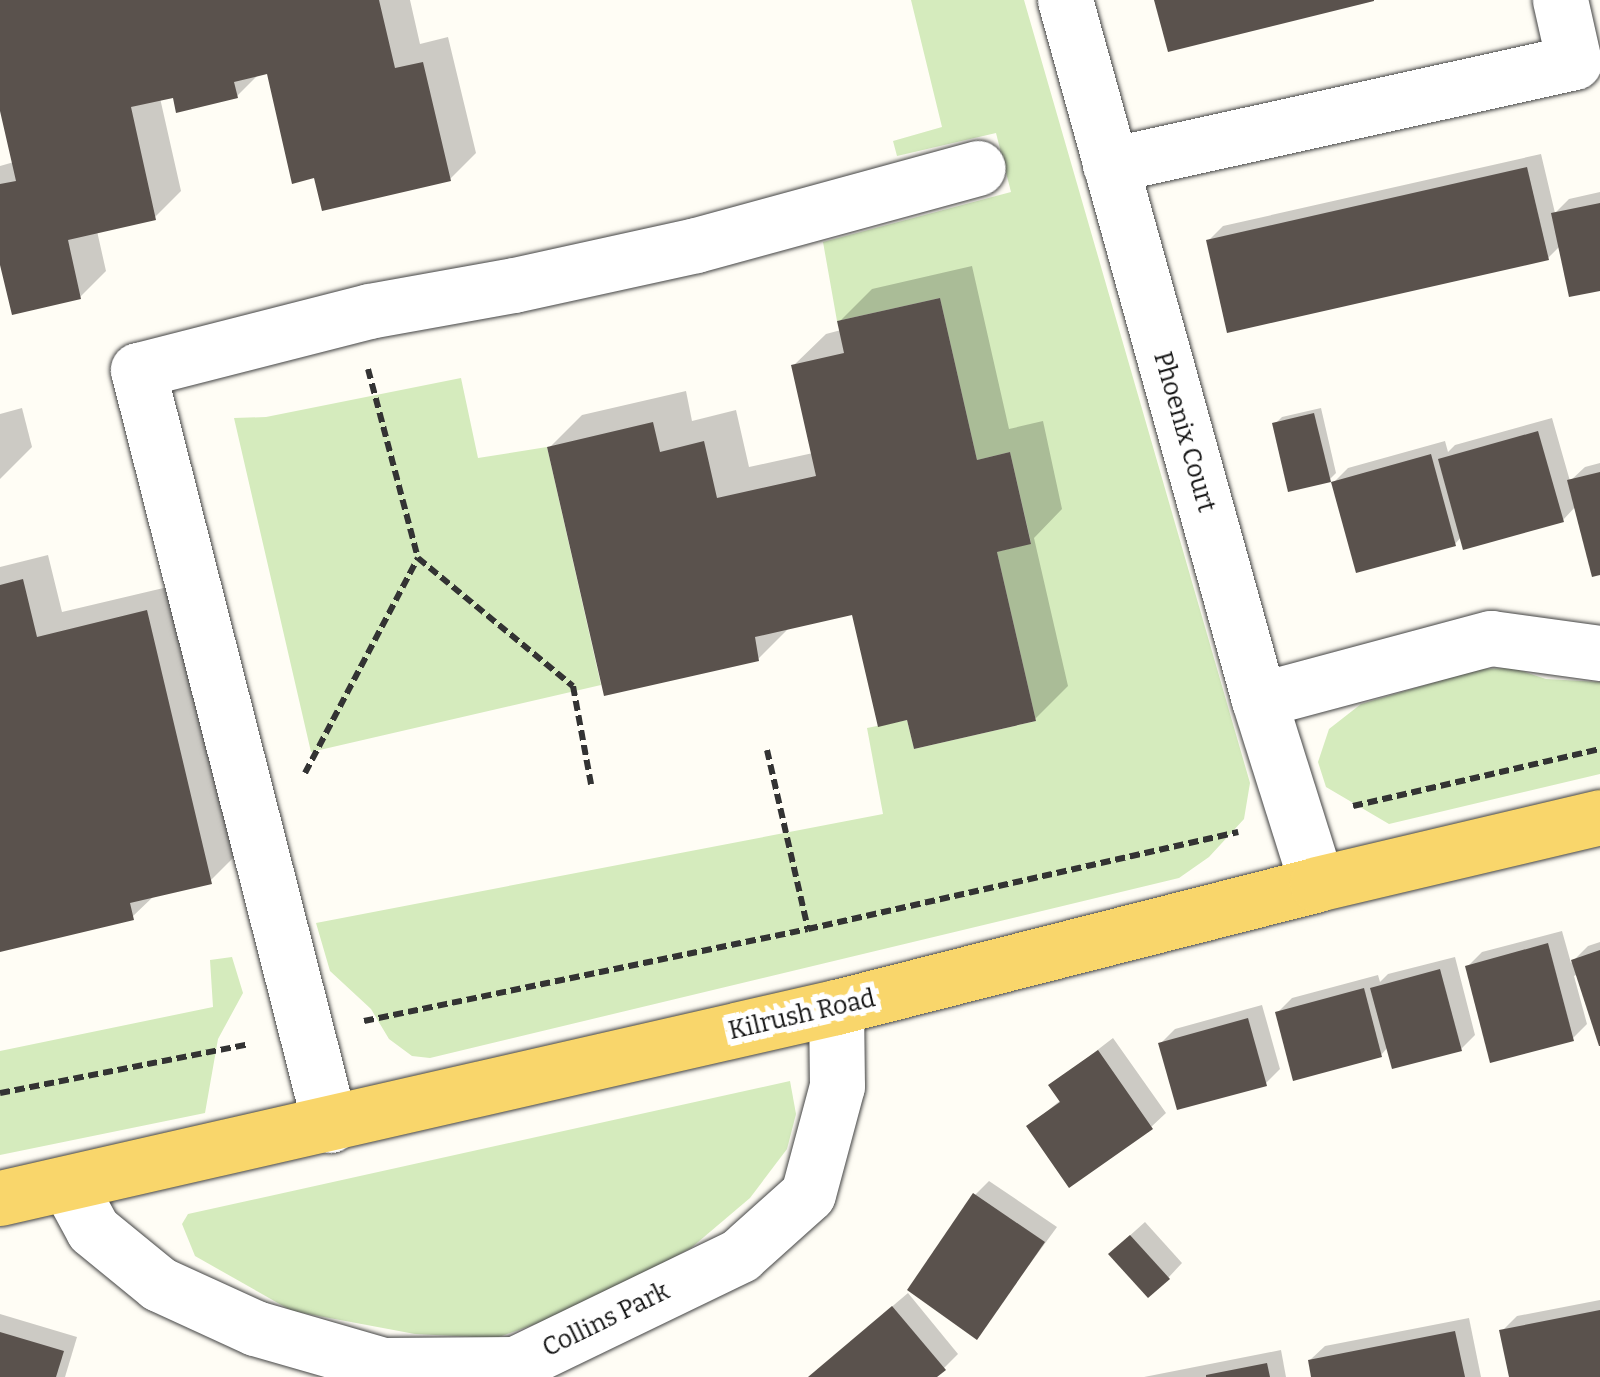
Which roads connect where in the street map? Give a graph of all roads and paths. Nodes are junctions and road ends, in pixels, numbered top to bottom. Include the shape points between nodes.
1 (1065, 0) edge
2 (1560, 0) edge
3 (1587, 72) edge
4 (1110, 165) junction
5 (978, 168) dead end
6 (354, 315) junction
7 (418, 558) junction
8 (1600, 654) edge
9 (1259, 700) junction
10 (1600, 749) edge
11 (768, 750) dead end
12 (591, 784) dead end
13 (306, 787) dead end
14 (1600, 817) edge
15 (1298, 819) junction
16 (1317, 884) junction
17 (808, 928) junction
18 (836, 1007) junction
19 (306, 1032) junction
20 (0, 1093) edge
21 (330, 1125) junction
22 (68, 1184) junction
23 (0, 1198) edge
24 (517, 1370) edge

1 - 4 street, Phoenix Court
2 - 3 street
3 - 4 street
4 - 9 street, Phoenix Court
5 - 6 street via 696,245
6 - 7 path
6 - 19 street via 138,370
7 - 12 path via 573,686
7 - 13 path via 304,770
8 - 9 street via 1491,638
9 - 15 street, Phoenix Court
10 - 15 path
11 - 17 path
14 - 16 main road, Kilrush Road
15 - 16 street, Phoenix Court
15 - 17 path
16 - 18 main road, Kilrush Road
17 - 19 path
18 - 21 main road, Kilrush Road
18 - 24 street, Collins Park via 837,1086 808,1194 740,1255
19 - 20 path
19 - 21 street
21 - 22 main road, Kilrush Road
22 - 23 main road, Kilrush Road
22 - 24 street, Collins Park via 93,1230 158,1284 254,1328 383,1365

